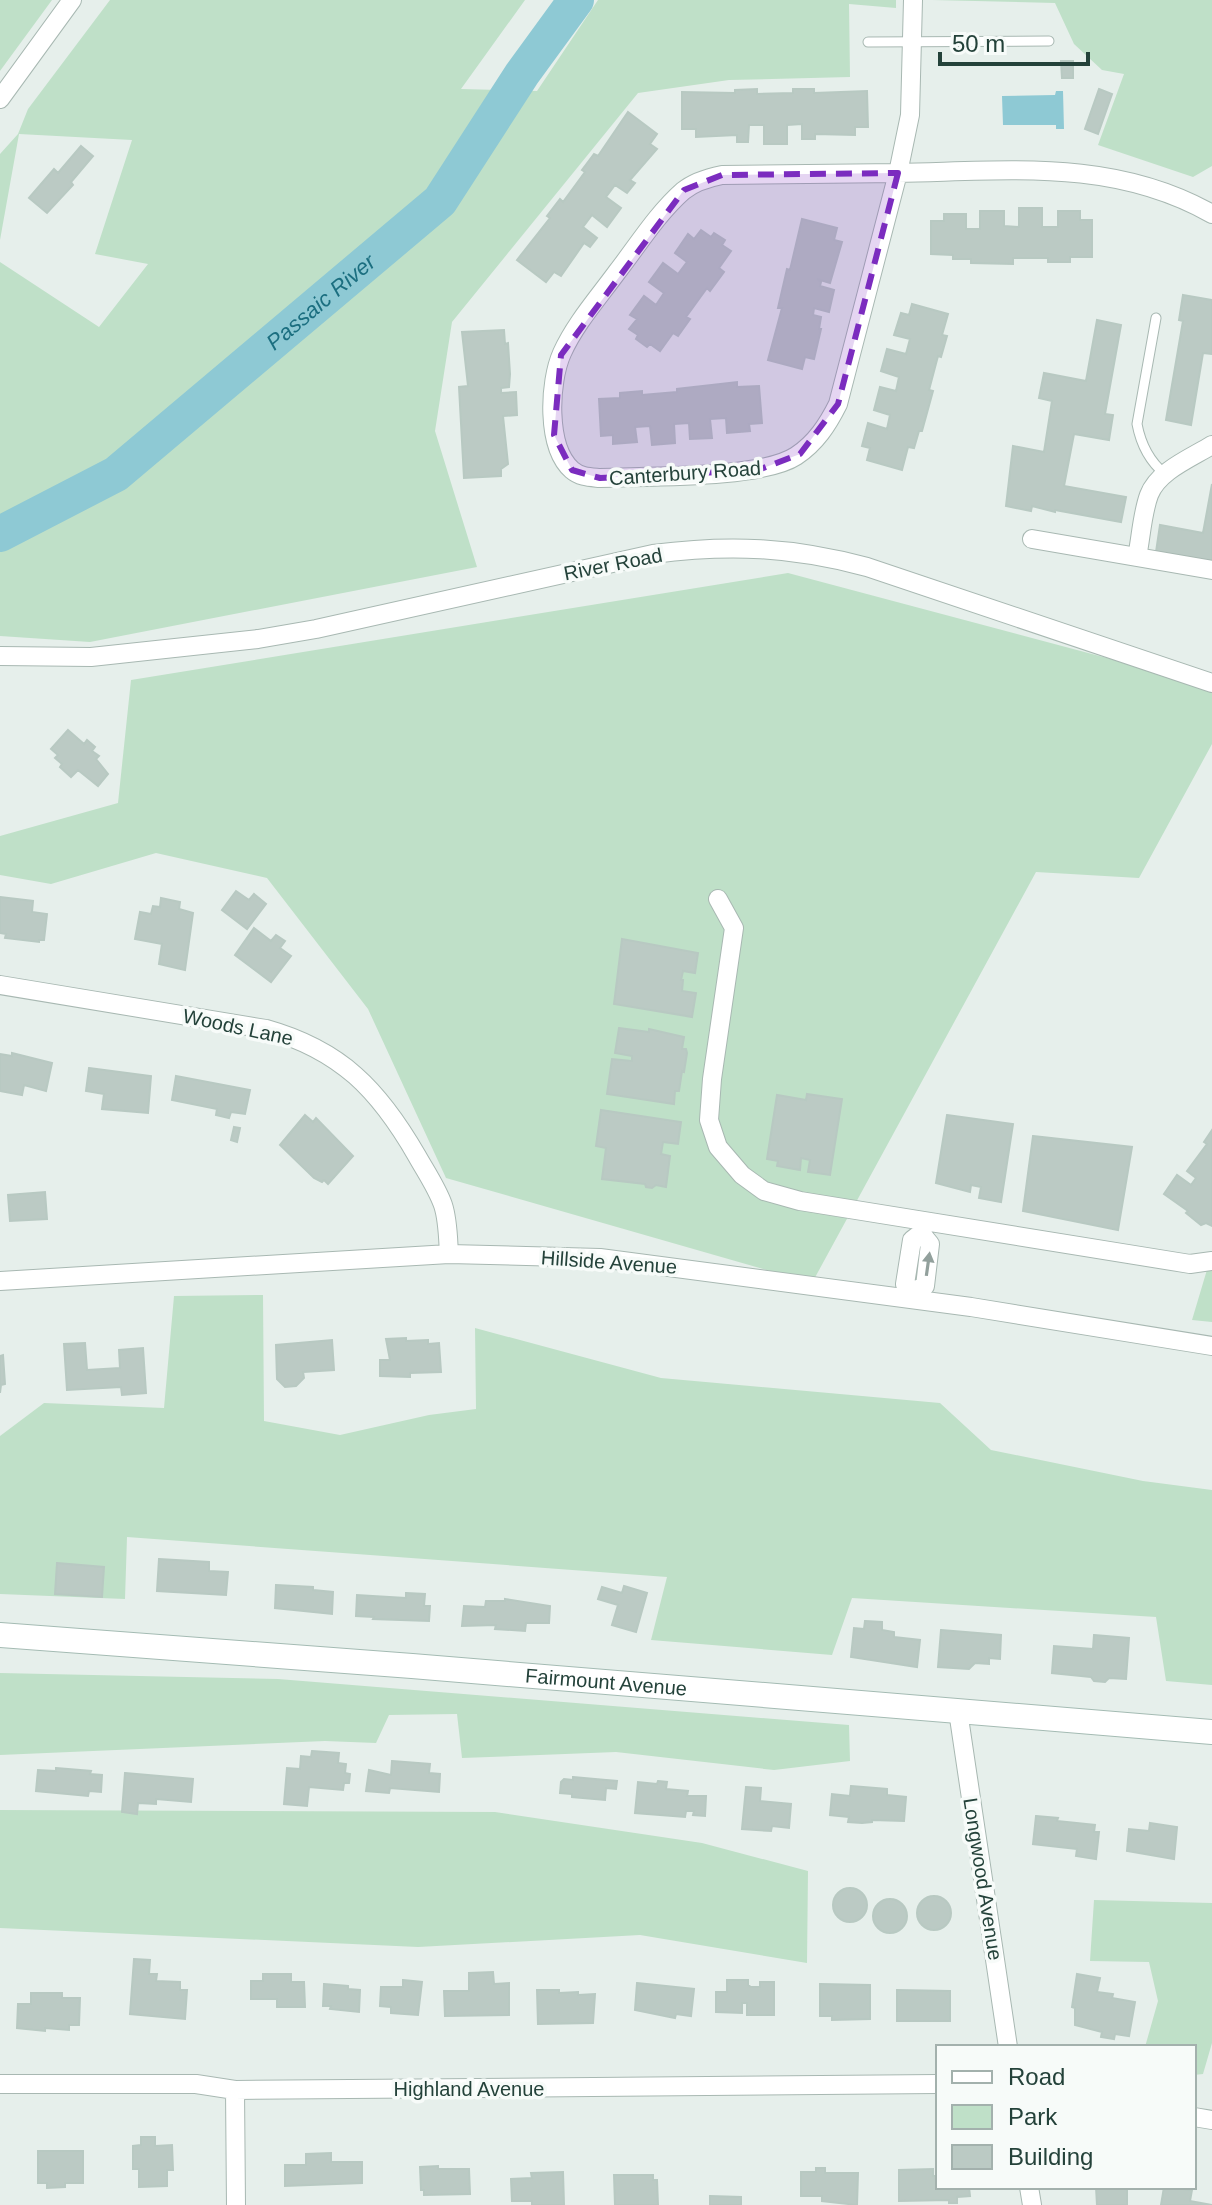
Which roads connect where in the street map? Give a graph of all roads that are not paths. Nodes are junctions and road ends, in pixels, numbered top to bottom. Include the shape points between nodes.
1 (72, 0) edge
2 (913, 0) edge
3 (1049, 41) dead end
4 (868, 42) dead end
5 (912, 42) junction
6 (0, 99) edge
7 (898, 173) junction
8 (1212, 214) edge
9 (1156, 318) dead end
10 (1212, 445) edge
11 (1165, 474) junction
12 (1032, 539) dead end
13 (1137, 557) junction
14 (1212, 570) edge
15 (0, 656) edge
16 (1212, 683) edge
17 (718, 899) dead end
18 (0, 985) edge
19 (922, 1227) junction
20 (449, 1254) junction
21 (1212, 1261) edge
22 (0, 1281) edge
23 (913, 1295) junction
24 (1212, 1346) edge
25 (0, 1635) edge
26 (958, 1711) junction
27 (1212, 1732) edge
28 (1008, 2045) edge
29 (0, 2084) edge
30 (936, 2084) edge
31 (235, 2090) junction
32 (236, 2205) edge

1 - 6 street
2 - 5 street
3 - 5 lane
4 - 5 lane
5 - 7 street via 910,115
7 - 7 street, Canterbury Road via 722,175 684,190 584,316 561,355 552,396 554,435 572,470 600,478 758,470 800,454 821,435 838,404
7 - 8 street, Canterbury Road via 1088,172 1141,183
9 - 11 lane via 1137,424 1147,454
10 - 11 street
11 - 13 street via 1149,495
12 - 13 street
13 - 14 street
15 - 16 street, River Road via 91,657 258,639 653,554 772,548 867,567
17 - 19 street via 734,928 709,1120 718,1147 764,1191
18 - 20 street, Woods Lane via 266,1029 308,1043 341,1062 385,1105 438,1192
19 - 21 street via 1190,1264
19 - 23 street via 930,1244 925,1286
20 - 22 street, Hillside Avenue
20 - 23 street, Hillside Avenue via 600,1258
23 - 24 street, Hillside Avenue
25 - 26 main road, Fairmount Avenue
26 - 27 main road, Fairmount Avenue
26 - 28 street, Longwood Avenue
29 - 31 street, Highland Avenue via 196,2084
30 - 31 street, Highland Avenue
31 - 32 street

